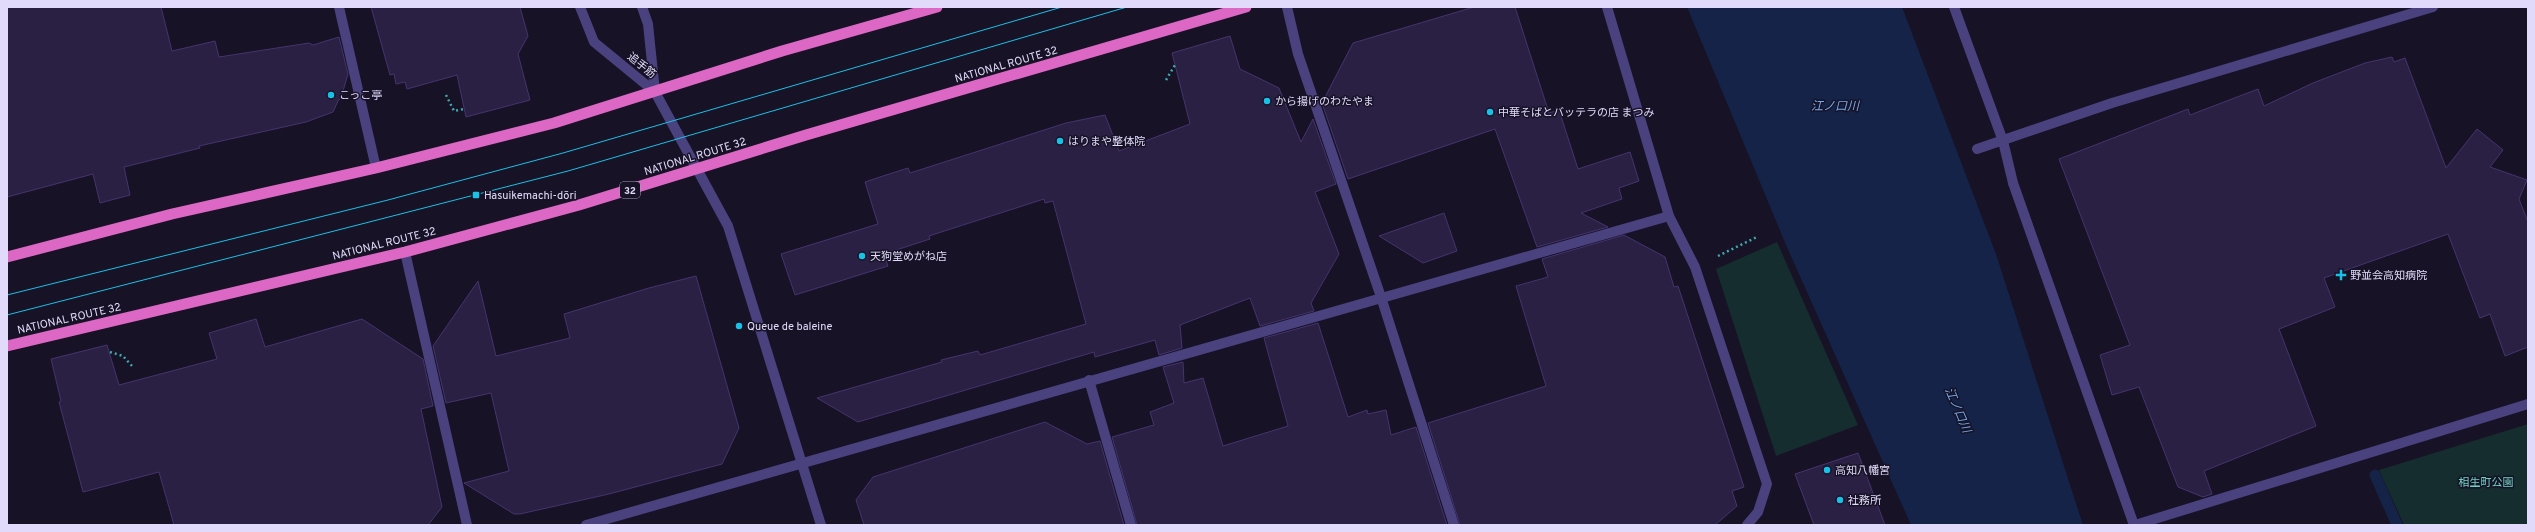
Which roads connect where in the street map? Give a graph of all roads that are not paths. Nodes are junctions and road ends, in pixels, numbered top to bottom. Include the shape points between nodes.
1 (339, 7) edge
2 (580, 7) edge
3 (642, 7) edge
4 (937, 7) edge
5 (1246, 7) edge
6 (1287, 7) edge
7 (1607, 7) edge
8 (1954, 7) edge
9 (2433, 7) edge
10 (655, 92) junction
11 (2003, 141) junction
12 (1977, 149) dead end
13 (376, 168) junction
14 (697, 170) junction
15 (1669, 216) junction
16 (405, 252) junction
17 (7, 257) edge
18 (1380, 297) junction
19 (7, 346) edge
20 (1089, 380) junction
21 (2528, 404) edge
22 (802, 465) junction
23 (466, 525) edge
24 (586, 525) edge
25 (821, 525) edge
26 (1131, 525) edge
27 (1454, 525) edge
28 (1747, 525) edge
29 (2134, 525) edge

1 - 13 street
2 - 10 street, 追手筋 via 594,42
3 - 10 street, 追手筋 via 648,24
4 - 10 highway via 782,51
5 - 14 highway, NATIONAL ROUTE 32 / 32 via 806,135
6 - 18 street via 1298,54
7 - 15 street
8 - 11 street
9 - 11 street via 2112,103
10 - 13 highway via 554,124
10 - 14 street
11 - 12 street
11 - 29 street via 2013,183
13 - 17 highway via 172,214
14 - 16 highway, NATIONAL ROUTE 32 / 32
14 - 22 street via 728,226
15 - 18 street
15 - 28 street via 1695,267 1767,484 1758,512
16 - 19 highway, NATIONAL ROUTE 32 / 32
16 - 23 street
18 - 20 street
18 - 27 street
20 - 22 street
20 - 26 street
21 - 29 street
22 - 24 street
22 - 25 street

